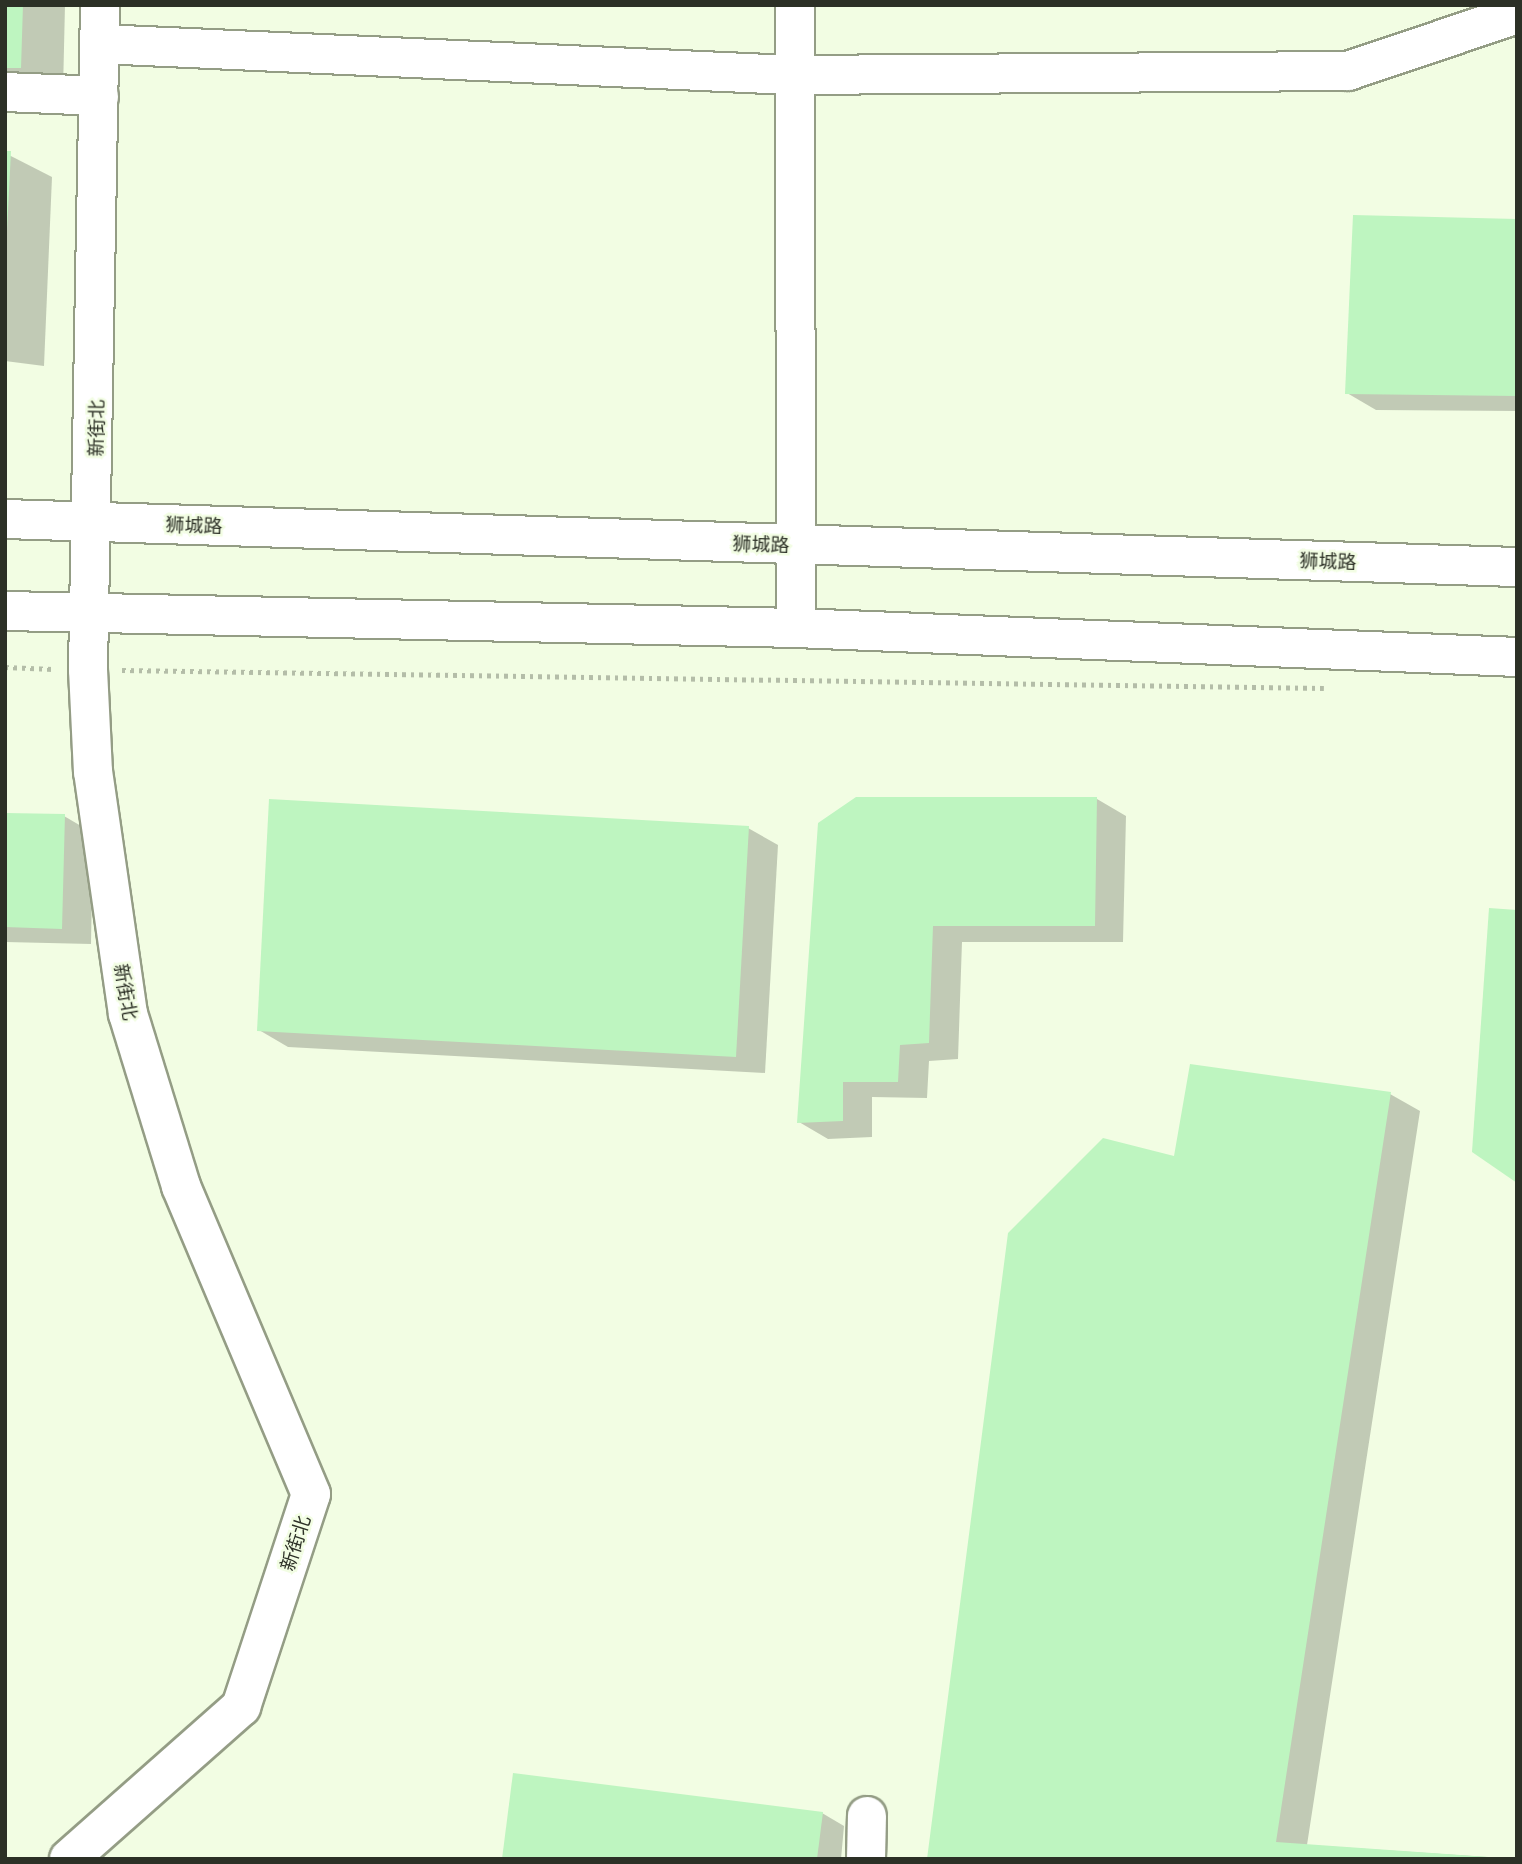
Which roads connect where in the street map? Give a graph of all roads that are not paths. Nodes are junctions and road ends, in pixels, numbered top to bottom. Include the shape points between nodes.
1 (100, 5) edge
2 (795, 5) edge
3 (1517, 14) edge
4 (100, 44) junction
5 (791, 75) junction
6 (5, 92) edge
7 (99, 96) junction
8 (5, 519) edge
9 (96, 522) junction
10 (797, 545) junction
11 (1517, 567) edge
12 (5, 611) edge
13 (93, 614) junction
14 (796, 628) junction
15 (1517, 656) edge
16 (866, 1816) dead end
17 (69, 1859) edge
18 (866, 1859) edge

1 - 4 street, 新街北
2 - 5 street
3 - 5 street via 1348,71
4 - 5 street
4 - 7 street, 新街北
5 - 10 street
6 - 7 street
7 - 9 street, 新街北
8 - 9 street, 狮城路
9 - 10 street, 狮城路
9 - 13 street, 新街北
10 - 11 street, 狮城路
10 - 14 street
12 - 13 street
13 - 14 street
13 - 17 street, 新街北 via 88,670 93,772 128,1014 181,1186 312,1494 241,1707
14 - 15 street
16 - 18 street

